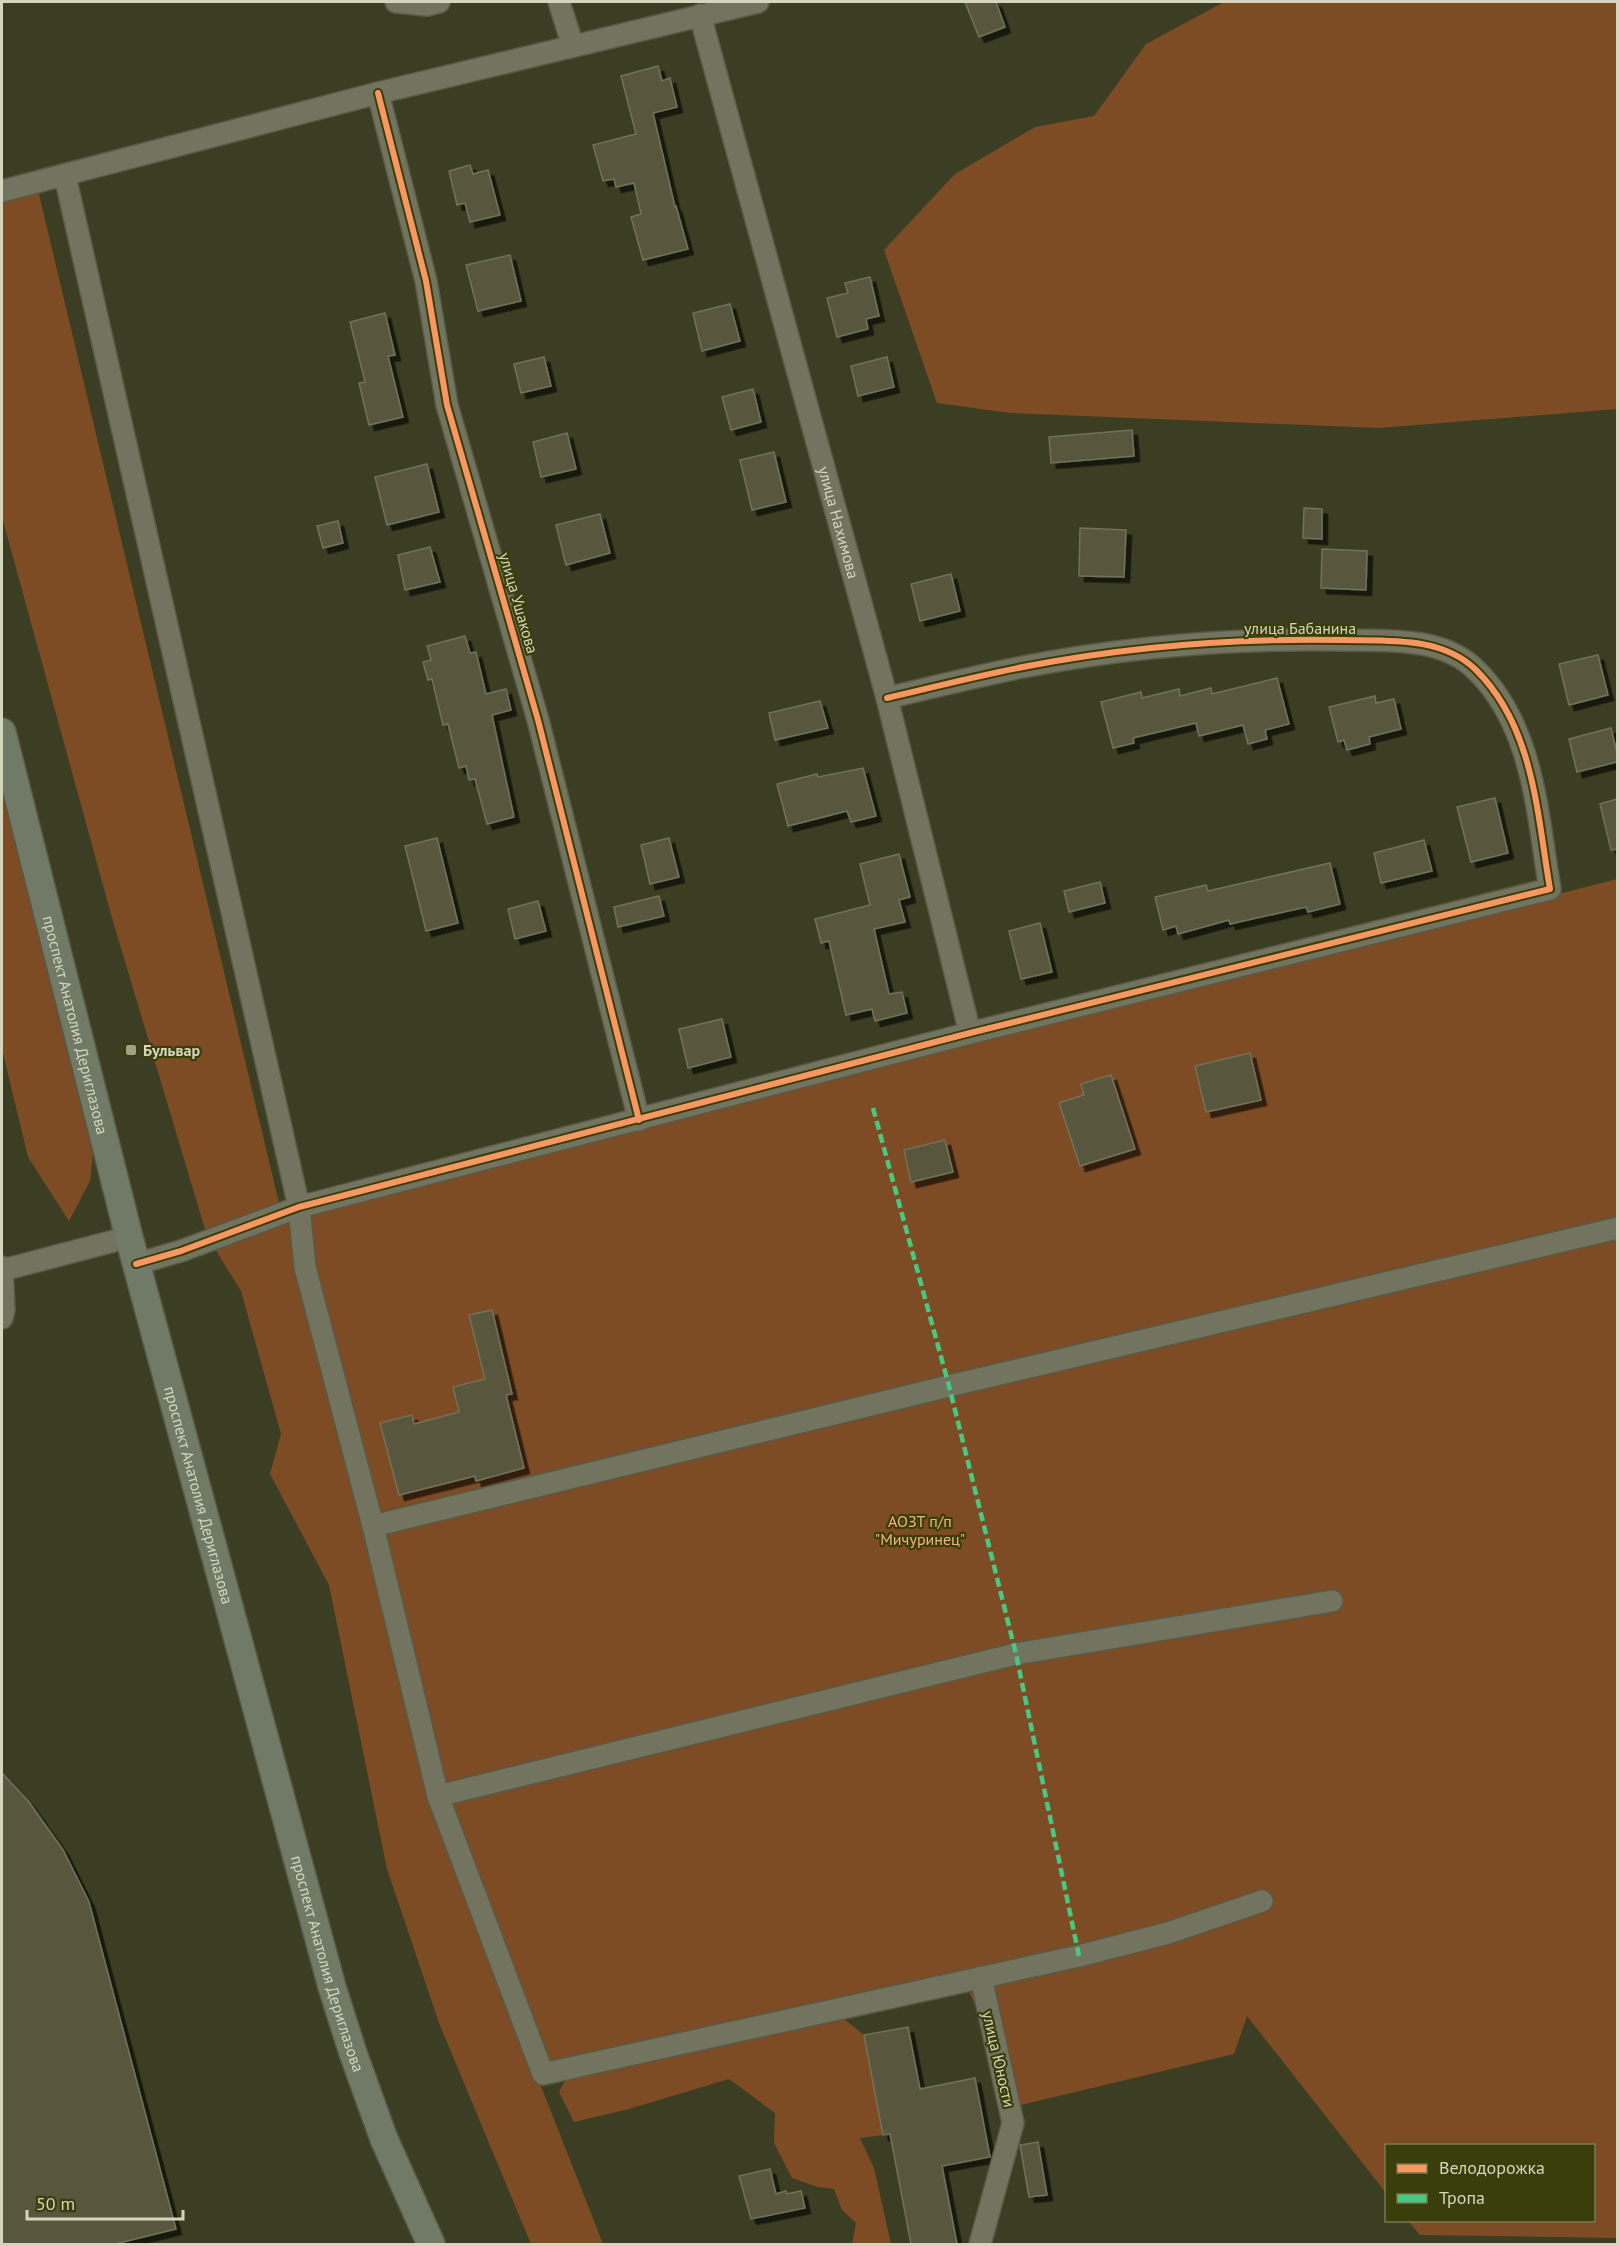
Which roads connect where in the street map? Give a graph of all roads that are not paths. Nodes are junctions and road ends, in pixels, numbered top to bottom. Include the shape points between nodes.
1 (396, 2) edge
2 (439, 2) edge
3 (559, 2) edge
4 (758, 2) edge
5 (700, 15) junction
6 (573, 46) junction
7 (378, 93) junction
8 (65, 176) junction
9 (2, 191) edge
10 (887, 698) junction
11 (2, 732) edge
12 (970, 1033) junction
13 (639, 1120) junction
14 (299, 1207) junction
15 (1617, 1228) edge
16 (129, 1237) junction
17 (136, 1264) junction
18 (2, 1268) edge
19 (2, 1318) edge
20 (373, 1526) junction
21 (1332, 1601) dead end
22 (438, 1796) junction
23 (1262, 1901) dead end
24 (981, 1977) junction
25 (431, 2244) edge
26 (980, 2244) edge

1 - 2 street
3 - 6 street
4 - 5 street
5 - 6 street
5 - 10 street, улица Нахимова
6 - 7 street
7 - 8 street
7 - 13 street, улица Ушакова via 426,281 447,405 538,720
8 - 9 street
8 - 14 street
10 - 12 street, улица Нахимова
10 - 12 street, улица Бабанина via 1029,666 1142,649 1272,639 1412,642 1450,653 1476,669 1507,708 1529,764 1550,889
11 - 16 main road, проспект Анатолия Дериглазова
12 - 13 street
13 - 14 street
14 - 17 street
14 - 20 street via 305,1268
15 - 20 street
16 - 17 main road, проспект Анатолия Дериглазова
16 - 18 street
17 - 25 main road, проспект Анатолия Дериглазова via 332,1987 384,2139
18 - 19 street
20 - 22 street
21 - 22 street via 1016,1653
22 - 24 street via 543,2073
23 - 24 street via 1168,1933
24 - 26 street, улица Юности via 1013,2122

